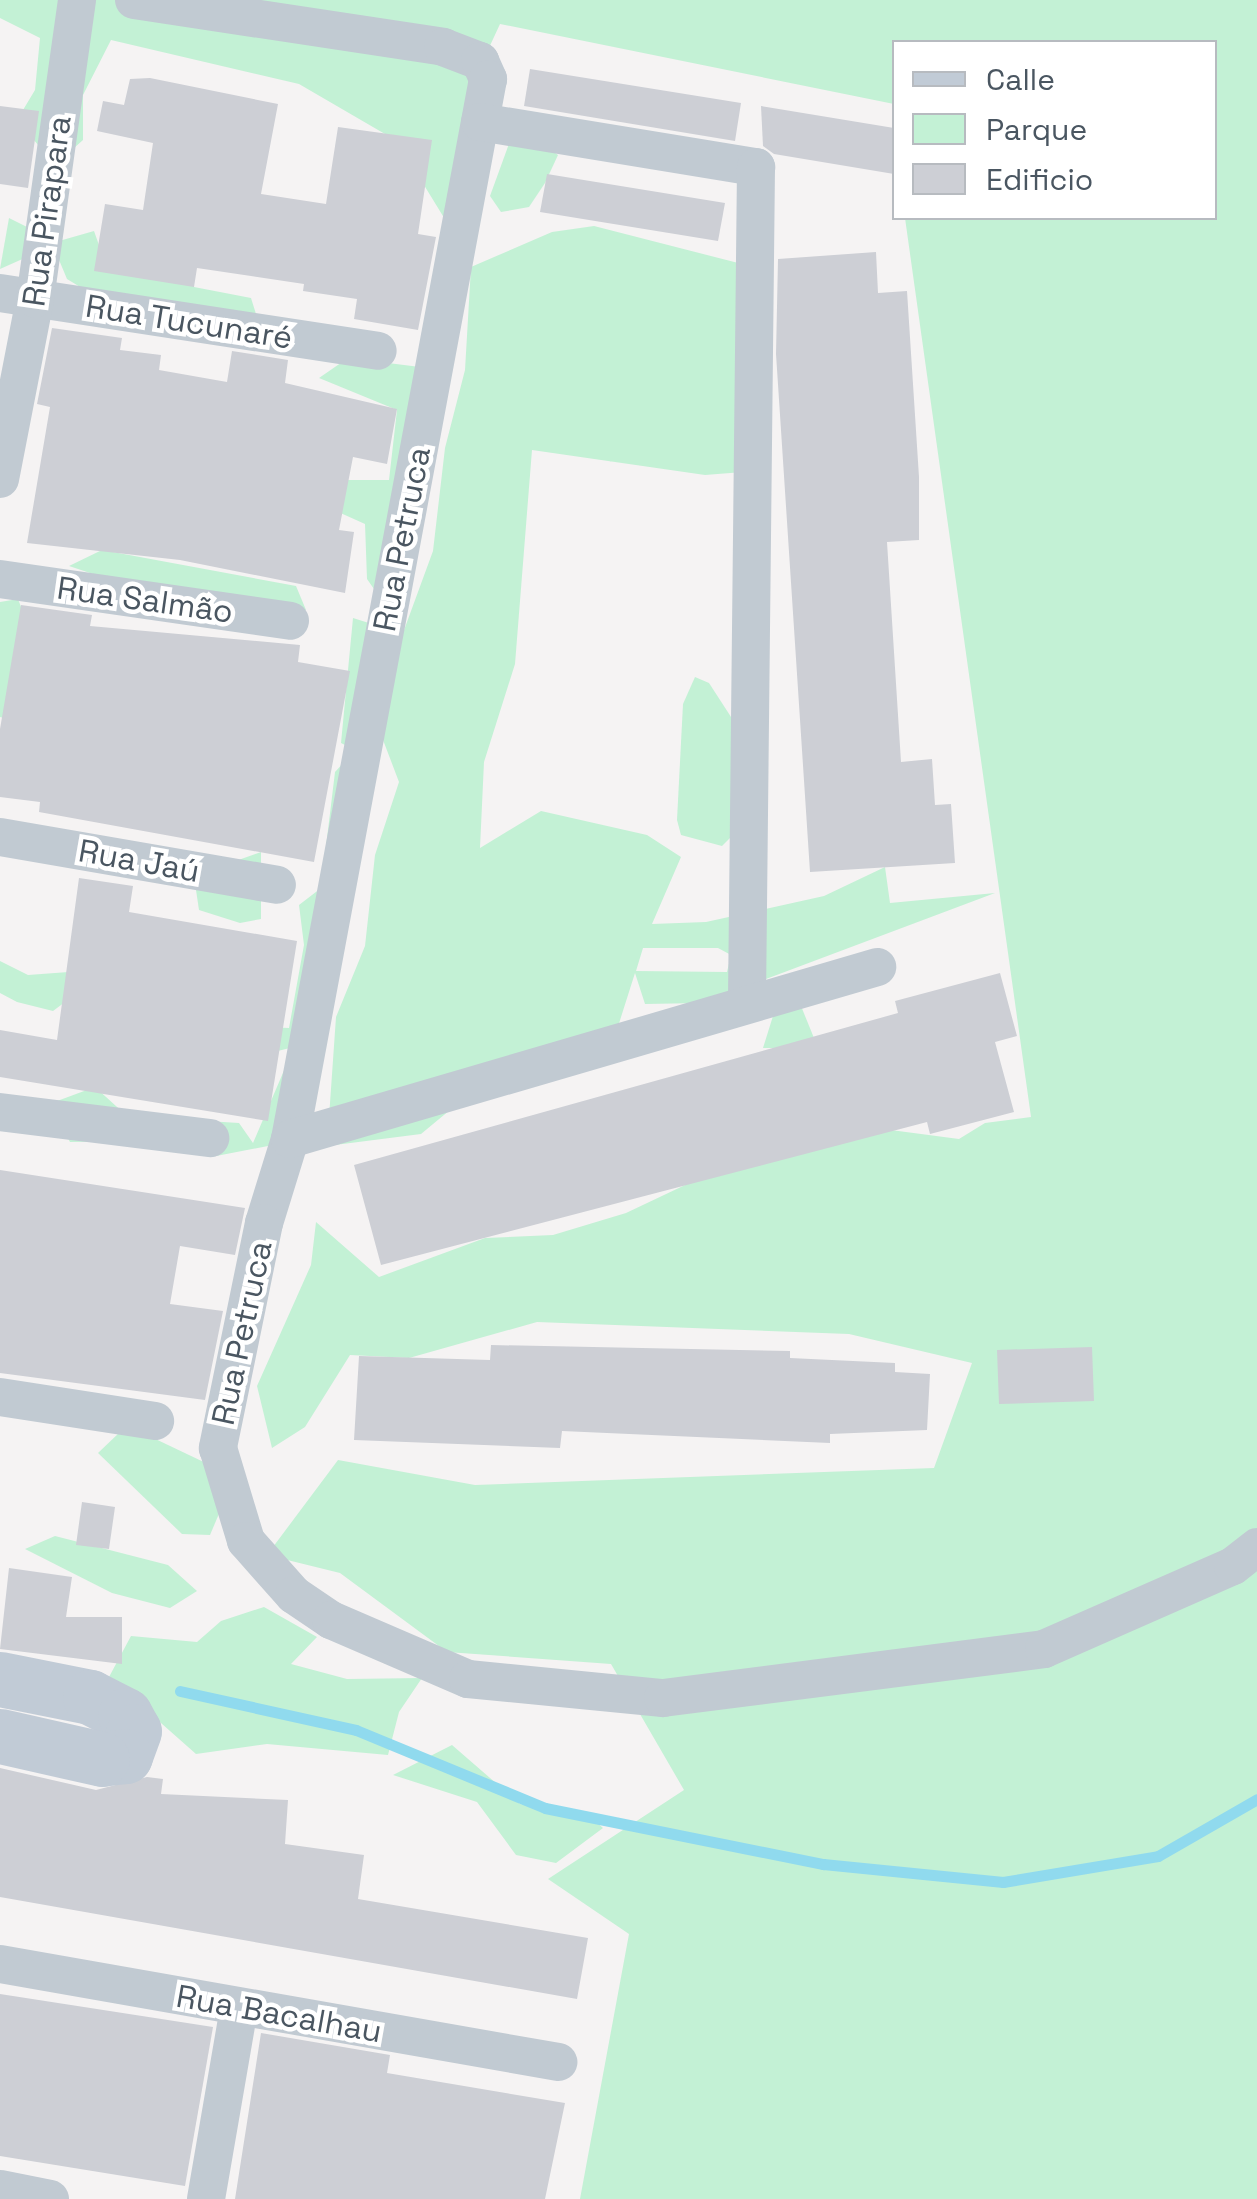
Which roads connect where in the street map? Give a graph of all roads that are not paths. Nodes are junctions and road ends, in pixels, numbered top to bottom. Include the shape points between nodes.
1 (77, 0) edge
2 (134, 0) edge
3 (480, 122) junction
4 (18, 296) edge
5 (378, 351) dead end
6 (0, 479) edge
7 (0, 579) edge
8 (290, 621) dead end
9 (0, 837) edge
10 (278, 885) dead end
11 (877, 967) dead end
12 (747, 1002) junction
13 (0, 1112) edge
14 (210, 1138) dead end
15 (290, 1139) junction
16 (0, 1397) edge
17 (155, 1420) dead end
18 (1257, 1547) edge
19 (0, 1679) edge
20 (0, 1736) edge
21 (0, 1964) edge
22 (240, 2008) junction
23 (558, 2062) dead end
24 (0, 2190) edge
25 (50, 2199) edge
26 (206, 2199) edge

1 - 4 street, Rua Pirapara
2 - 3 street, Rua Petruca via 443,47 480,61 488,79
3 - 12 street via 756,167
3 - 15 street, Rua Petruca
4 - 5 street, Rua Tucunaré
4 - 6 street, Rua Pirapara
7 - 8 street, Rua Salmão
9 - 10 street, Rua Jaú
11 - 12 street
12 - 15 street via 490,1086
13 - 14 street
15 - 18 street, Rua Petruca via 264,1223 218,1448 246,1541 294,1595 331,1620 468,1680 663,1698 1044,1649 1233,1566
16 - 17 street
19 - 20 street via 90,1697 125,1715 134,1731 126,1756 102,1758
21 - 22 street, Rua Bacalhau
22 - 23 street, Rua Bacalhau
22 - 26 street
24 - 25 street

